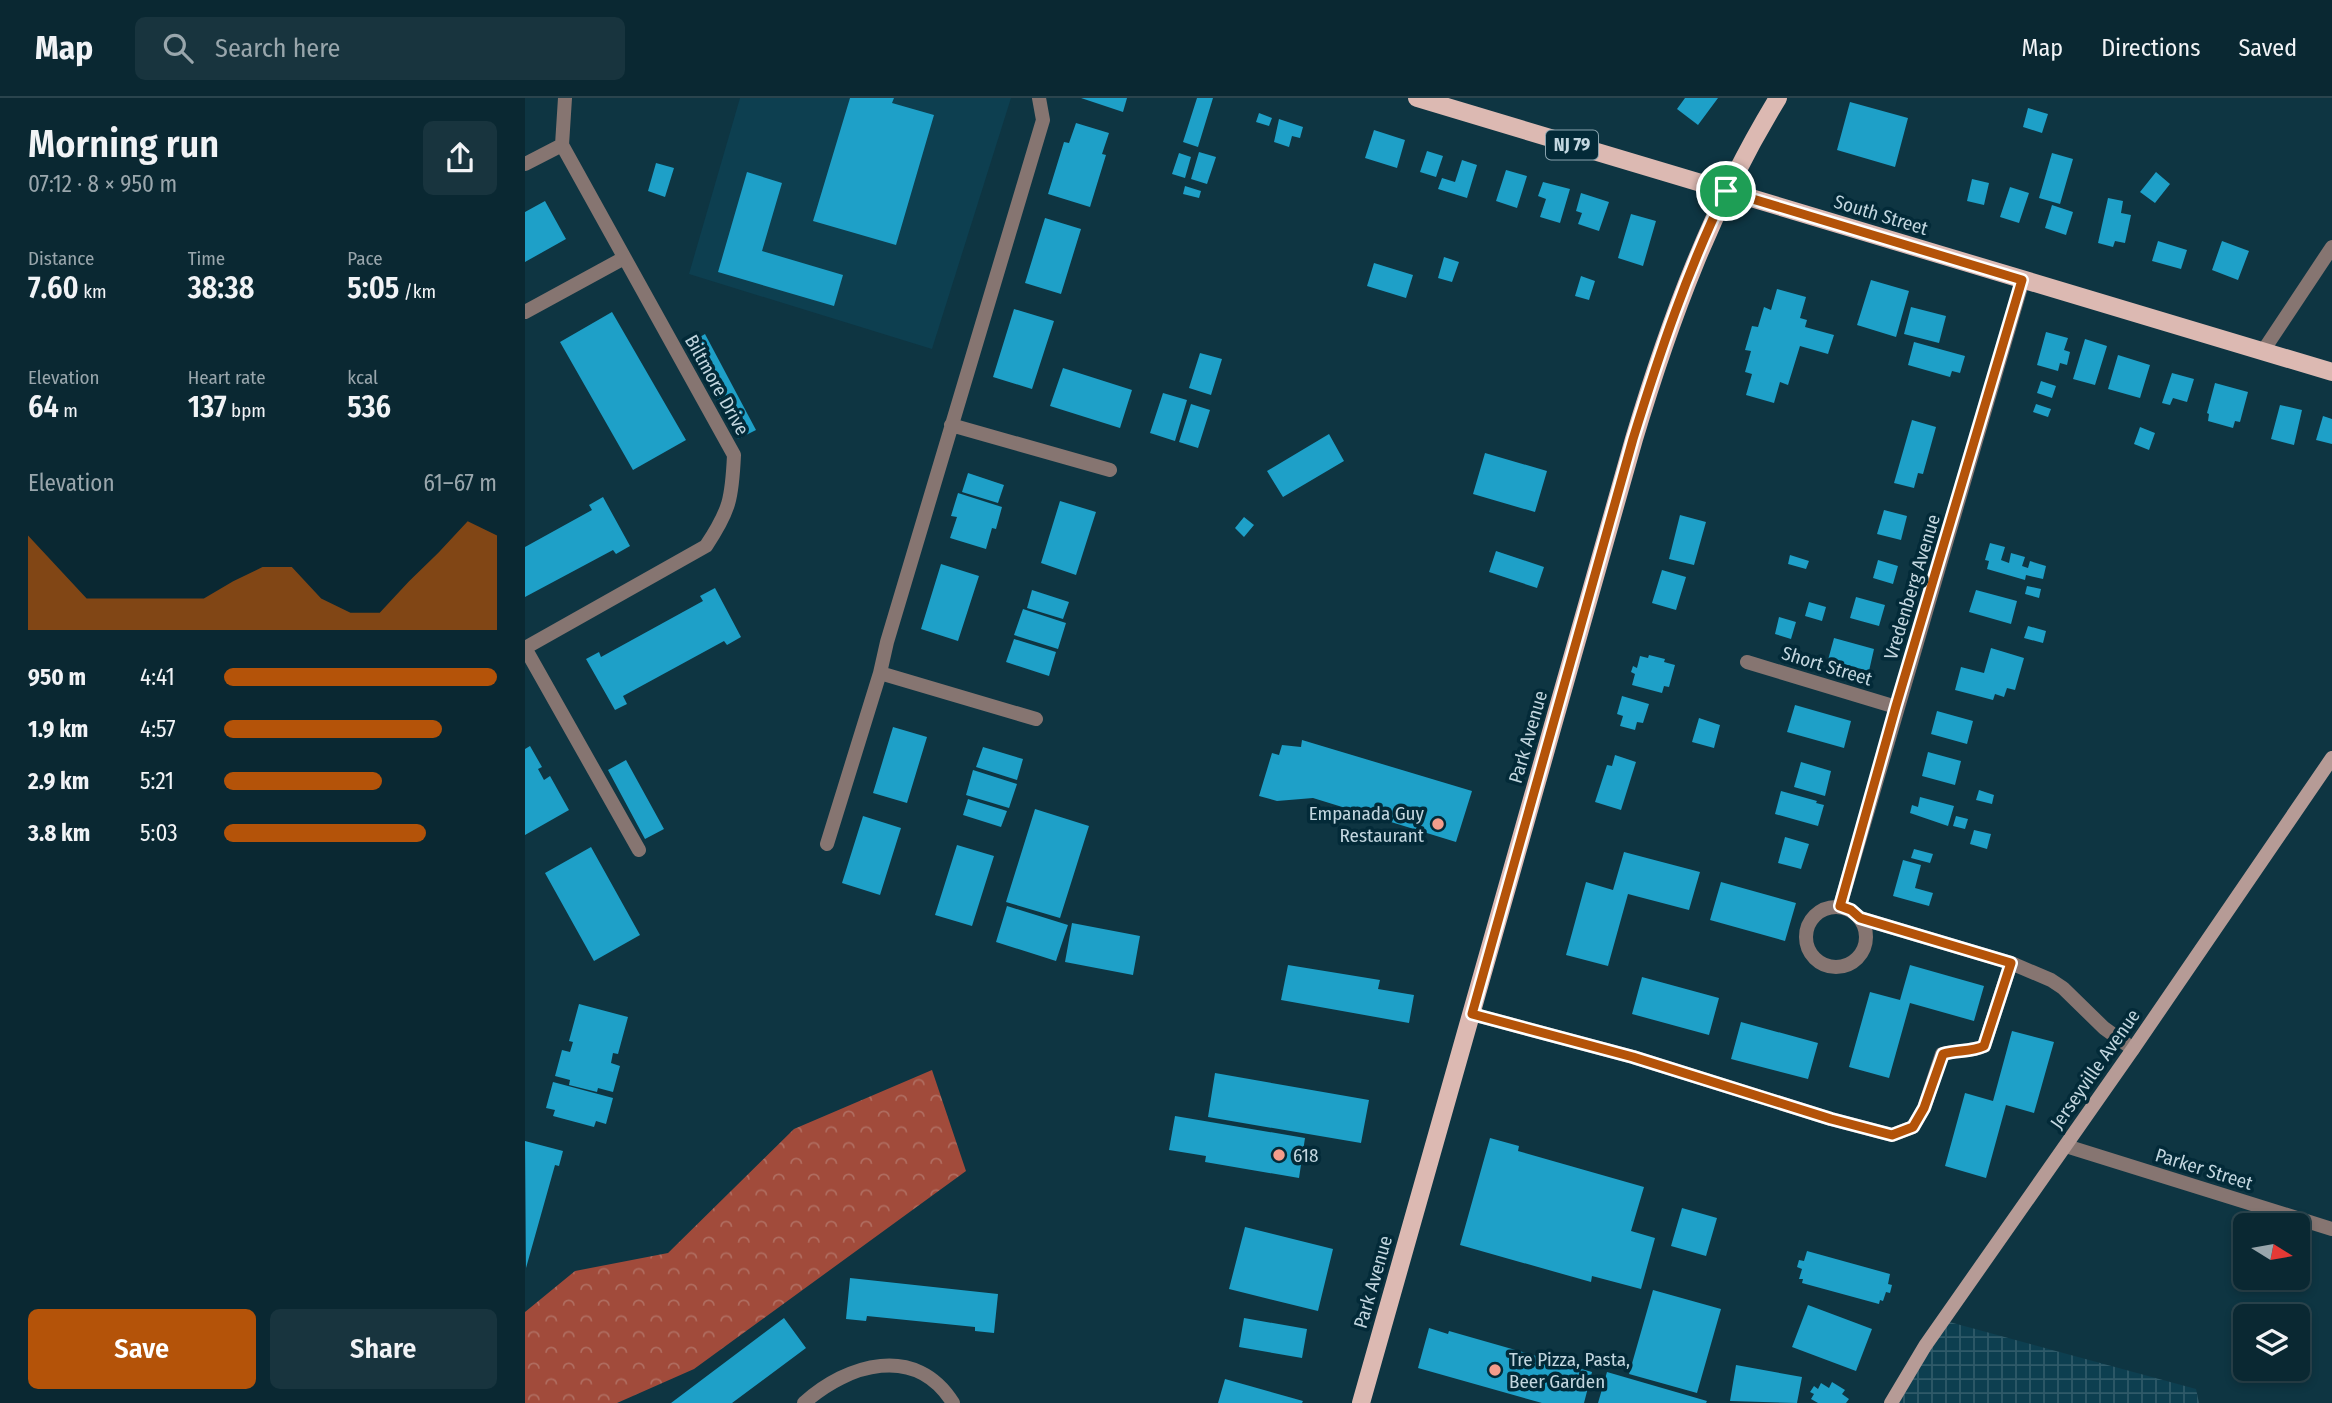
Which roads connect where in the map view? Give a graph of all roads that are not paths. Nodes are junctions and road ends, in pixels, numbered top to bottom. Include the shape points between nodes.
1 (565, 98) edge
2 (1039, 98) edge
3 (1417, 98) edge
4 (1777, 98) edge
5 (562, 145) junction
6 (525, 164) edge
7 (1726, 191) junction
8 (2332, 247) edge
9 (624, 258) junction
10 (2022, 280) junction
11 (525, 312) edge
12 (2263, 351) junction
13 (2332, 372) edge
14 (951, 425) junction
15 (1110, 470) dead end
16 (525, 648) edge
17 (1747, 662) dead end
18 (880, 673) junction
19 (1896, 706) junction
20 (1036, 719) dead end
21 (2332, 758) edge
22 (2327, 774) edge
23 (827, 844) dead end
24 (639, 850) dead end
25 (1840, 906) junction
26 (1860, 918) junction
27 (2011, 963) junction
28 (1472, 1014) junction
29 (2133, 1049) junction
30 (2066, 1146) junction
31 (2332, 1229) edge
32 (804, 1403) edge
33 (953, 1403) edge
34 (1361, 1403) edge
35 (1891, 1403) edge

1 - 5 street
2 - 14 street via 1043,120
3 - 7 main road, South Street / NJ 79
4 - 7 main road, Park Avenue
5 - 6 street
5 - 9 street, Biltmore Drive
7 - 10 main road, South Street / NJ 79
7 - 28 main road, Park Avenue via 1687,281 1633,439
8 - 12 street
9 - 11 street
9 - 16 street, Biltmore Drive via 734,455 732,492 724,519 706,546
10 - 12 main road, South Street / NJ 79
10 - 19 street, Vredenberg Avenue
12 - 13 main road, South Street / NJ 79
14 - 15 street
14 - 18 street
16 - 24 street
17 - 19 street, Short Street
18 - 20 street
18 - 23 street
19 - 25 street, Vredenberg Avenue
21 - 22 street, Jerseyville Avenue
22 - 29 street, Jerseyville Avenue
25 - 26 street
25 - 26 street via 1828,907 1809,922 1807,945 1821,963 1833,967 1855,961 1866,940
26 - 27 street
27 - 28 street via 1984,1046 1943,1054 1913,1127 1892,1135
27 - 29 street via 2063,988
28 - 34 main road, Park Avenue
29 - 30 street, Jerseyville Avenue
30 - 31 street, Parker Street
30 - 35 street, Jerseyville Avenue via 1925,1346
32 - 33 street via 832,1380 865,1368 888,1366 923,1374

